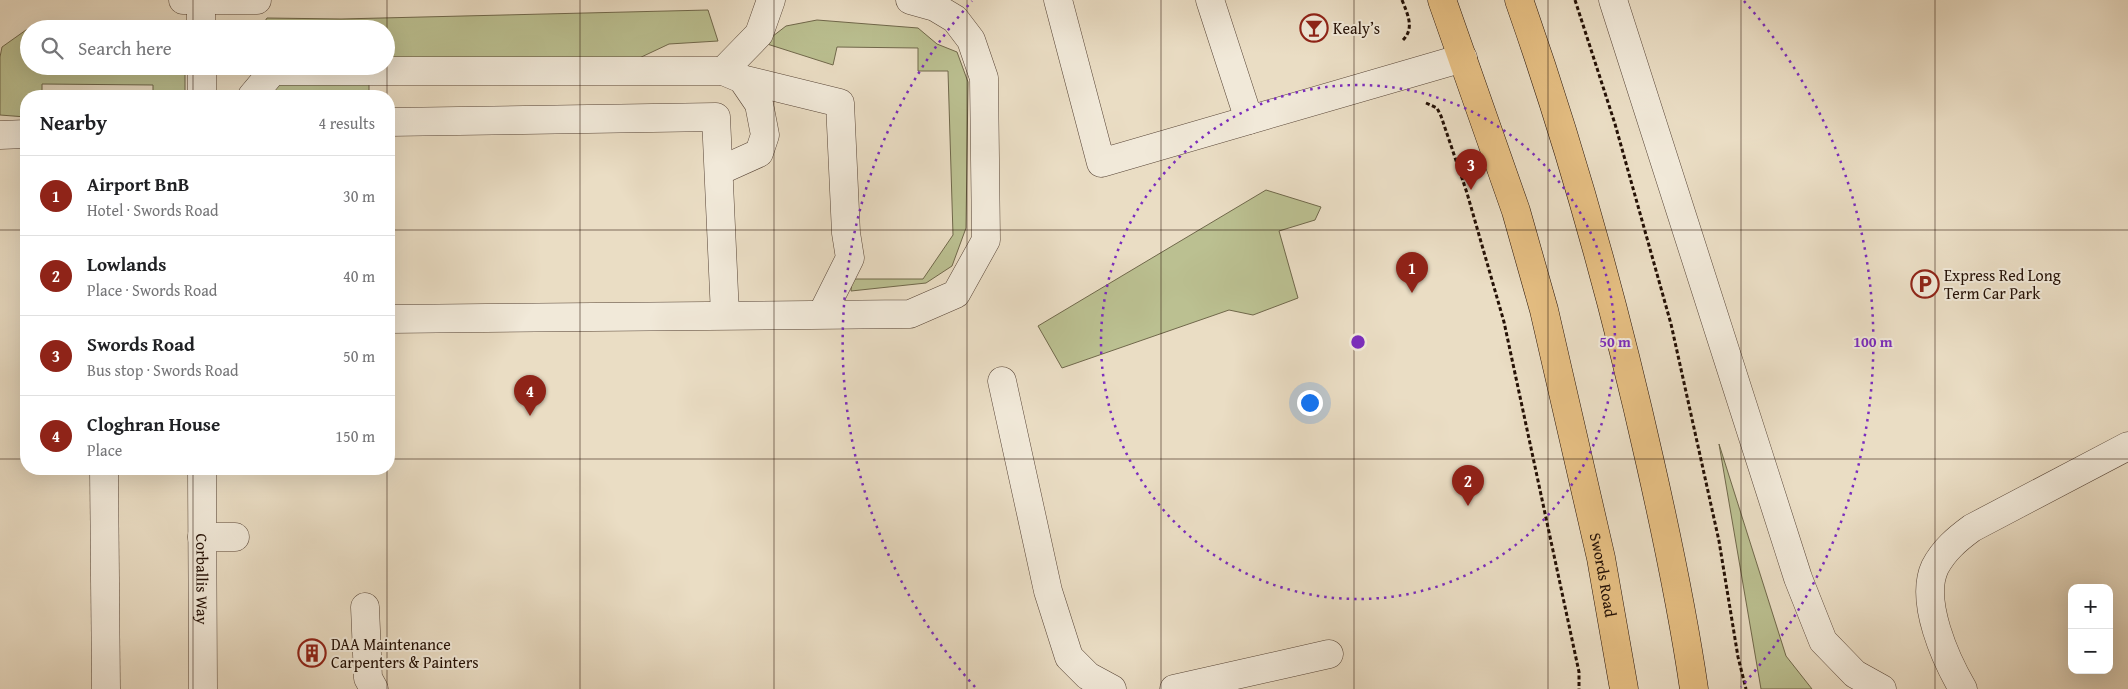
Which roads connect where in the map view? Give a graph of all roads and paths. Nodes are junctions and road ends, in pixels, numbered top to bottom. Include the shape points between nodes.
1 (192, 0) edge
2 (257, 0) edge
3 (771, 0) edge
4 (1058, 0) edge
5 (1210, 0) edge
6 (1402, 0) edge
7 (1442, 0) edge
8 (1519, 0) edge
9 (1575, 0) edge
10 (1613, 0) edge
11 (926, 2) edge
12 (198, 20) edge
13 (1401, 42) dead end
14 (1463, 58) junction
15 (395, 72) edge
16 (202, 75) edge
17 (269, 75) edge
18 (732, 75) junction
19 (202, 90) edge
20 (257, 90) edge
21 (1419, 102) dead end
22 (1249, 120) junction
23 (395, 122) edge
24 (20, 134) edge
25 (0, 135) edge
26 (719, 171) junction
27 (822, 314) junction
28 (724, 315) junction
29 (395, 319) edge
30 (1002, 381) dead end
31 (2128, 446) edge
32 (104, 475) edge
33 (202, 475) edge
34 (202, 537) junction
35 (235, 537) dead end
36 (365, 607) dead end
37 (1329, 654) dead end
38 (1691, 662) junction
39 (1622, 684) edge
40 (106, 689) edge
41 (203, 689) edge
42 (374, 689) edge
43 (1112, 689) edge
44 (1174, 689) edge
45 (1580, 689) edge
46 (1694, 689) edge
47 (1707, 689) edge
48 (1746, 689) edge
49 (1882, 689) edge
50 (1963, 689) edge

1 - 2 street
1 - 12 street
3 - 18 street via 758,34
4 - 22 street via 1101,163
5 - 22 street
6 - 13 path via 1411,28 1408,37
7 - 14 main road, Swords Road
8 - 38 main road via 1581,190 1612,306 1668,543
9 - 48 path via 1618,133 1671,324 1719,541
10 - 49 street via 1798,578 1822,641 1855,674
11 - 27 street via 955,18 971,40 984,78 986,240 956,294 910,314
14 - 22 street
14 - 39 main road, Swords Road via 1516,211 1544,310 1601,558
15 - 18 street
16 - 19 street
17 - 20 street
18 - 26 street via 759,104 765,135 759,152
18 - 27 street via 840,104 850,258
21 - 45 path via 1437,108 1441,116 1468,193 1504,322
23 - 26 street via 716,117
24 - 25 street
26 - 28 street
27 - 28 street
28 - 29 street
30 - 43 street via 1048,591 1069,657 1088,676
31 - 50 street via 1972,528 1943,554 1931,581 1931,598 1943,651
32 - 40 street
33 - 34 street, Corballis Way
34 - 35 street
34 - 41 street, Corballis Way
36 - 42 street via 368,678
37 - 44 street
38 - 46 main road
38 - 47 main road

